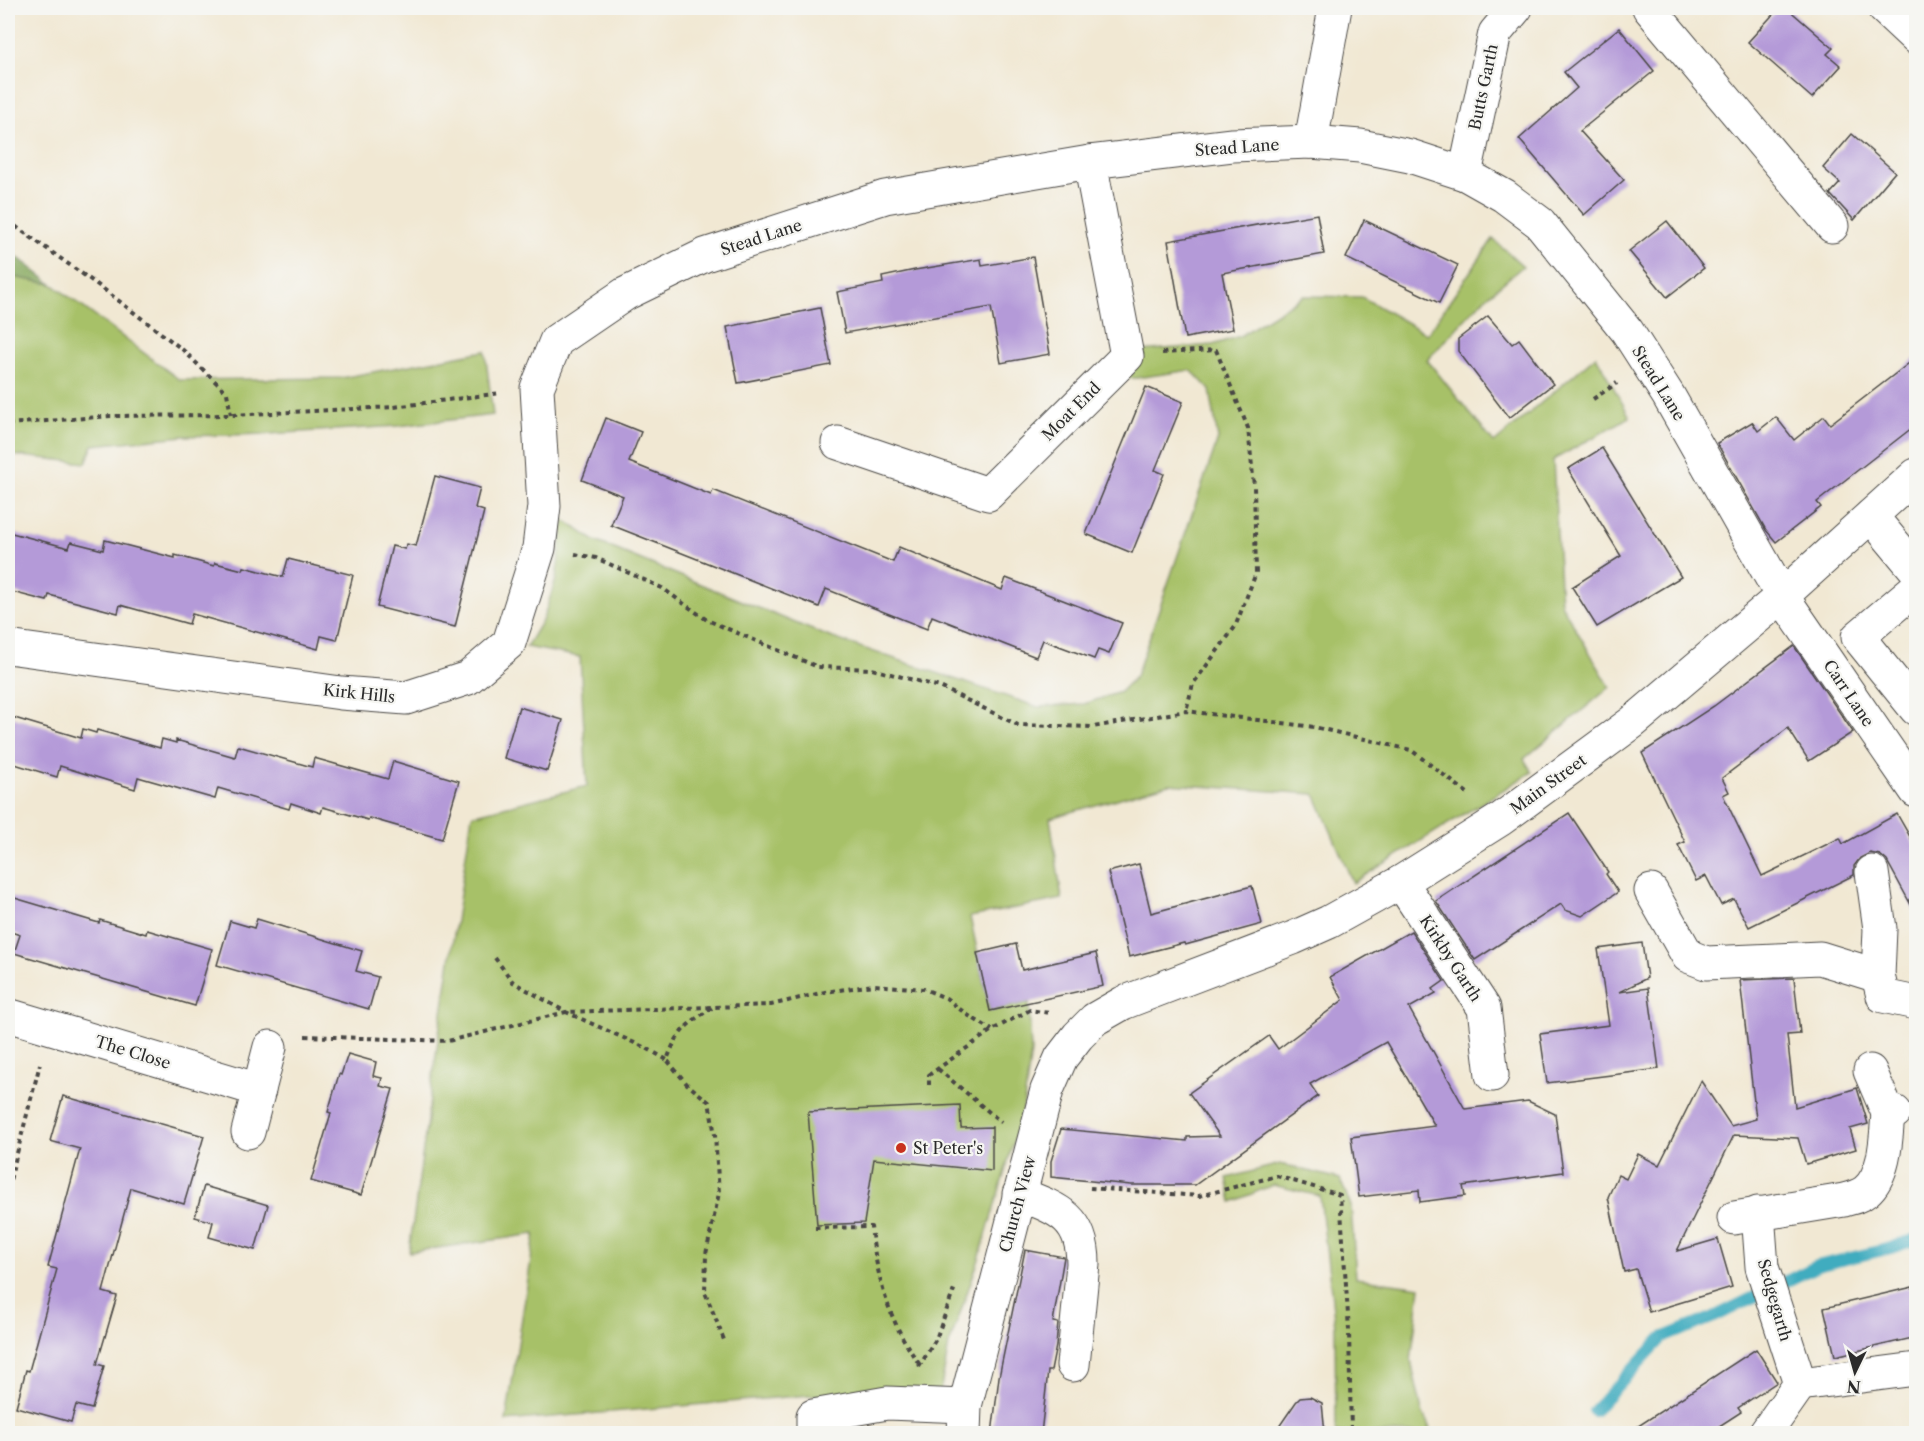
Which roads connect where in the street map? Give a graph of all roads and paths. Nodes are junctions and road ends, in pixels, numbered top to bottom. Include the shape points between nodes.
1 (1335, 8) edge
2 (1516, 8) edge
3 (1649, 8) edge
4 (1884, 8) edge
5 (1917, 38) edge
6 (1311, 142) junction
7 (1090, 162) junction
8 (1465, 174) junction
9 (8, 221) edge
10 (1832, 226) dead end
11 (1127, 356) junction
12 (537, 388) junction
13 (231, 415) junction
14 (8, 424) edge
15 (838, 443) dead end
16 (1917, 476) edge
17 (1871, 516) junction
18 (539, 548) junction
19 (1917, 570) edge
20 (1917, 588) edge
21 (1782, 596) junction
22 (8, 647) edge
23 (1917, 709) edge
24 (1186, 711) junction
25 (1914, 781) edge
26 (1501, 819) junction
27 (1872, 872) dead end
28 (1401, 882) junction
29 (1651, 891) dead end
30 (495, 958) dead end
31 (1878, 976) junction
32 (1123, 1003) joint
33 (1917, 1003) edge
34 (713, 1007) junction
35 (1030, 1010) dead end
36 (566, 1012) junction
37 (8, 1015) edge
38 (49, 1027) junction
39 (992, 1030) junction
40 (270, 1047) joint
41 (668, 1060) junction
42 (938, 1069) junction
43 (1870, 1071) dead end
44 (1492, 1075) dead end
45 (929, 1085) dead end
46 (259, 1090) junction
47 (1009, 1128) dead end
48 (248, 1132) dead end
49 (1081, 1187) dead end
50 (8, 1188) edge
51 (1019, 1194) junction
52 (815, 1228) dead end
53 (958, 1280) dead end
54 (724, 1340) dead end
55 (920, 1365) junction
56 (1073, 1365) dead end
57 (1917, 1369) edge
58 (1800, 1384) junction
59 (903, 1403) junction
60 (964, 1420) edge
61 (813, 1434) edge
62 (1351, 1434) edge
63 (1764, 1434) edge

1 - 6 street
2 - 8 street, Butts Garth via 1495,33
3 - 10 street
4 - 5 street
6 - 7 street, Stead Lane via 1232,145
6 - 8 street, Stead Lane via 1410,156
7 - 11 street
7 - 12 street, Stead Lane via 885,196 705,255 625,294 556,341
8 - 21 street, Stead Lane via 1540,223 1627,331 1668,395
9 - 13 path via 183,350 228,393
11 - 15 street, Moat End via 988,494
11 - 24 path via 1216,350 1248,428 1256,573 1235,627 1193,684
12 - 13 path via 394,407
12 - 18 street, Kirk Hills via 544,507
13 - 14 path via 111,416
16 - 17 street, Main Street
17 - 19 street
17 - 21 street, Main Street
18 - 22 street, Kirk Hills via 509,644 468,678 406,698 341,693
18 - 24 path via 596,558 662,588 707,620 818,667 872,669 940,687 1018,725 1093,727
20 - 23 street via 1858,637
21 - 25 street, Carr Lane
21 - 26 street, Main Street via 1633,722
24 - 26 path via 1314,727 1411,750
26 - 28 street, Main Street
27 - 31 street via 1880,929
28 - 32 street, Main Street via 1293,938
28 - 44 street, Kirkby Garth via 1484,1008
29 - 31 street via 1688,956 1706,963 1820,958
30 - 36 path via 513,982
31 - 33 street via 1883,996
32 - 51 street, Church View via 1095,1019 1062,1058 1047,1090
34 - 36 path
34 - 39 path via 771,1005 874,985 924,989 946,998
34 - 41 path via 675,1038
35 - 39 path
36 - 40 path via 448,1041 301,1036
36 - 41 path
37 - 38 street, The Close
38 - 46 street, The Close
38 - 50 path
39 - 42 path
40 - 46 street
41 - 54 path via 687,1084 709,1102 719,1193 706,1254 705,1292
42 - 45 path via 929,1074
42 - 47 path
43 - 58 street, Sedgegarth via 1891,1113 1874,1181 1866,1190 1844,1200 1746,1216
46 - 48 street
49 - 62 path via 1199,1196 1277,1176 1340,1195
51 - 56 street via 1054,1208 1068,1217 1078,1231 1083,1264
51 - 60 street, Church View
52 - 55 path via 871,1227 886,1303 904,1343
53 - 55 path via 936,1339
55 - 59 path
57 - 58 street
58 - 63 street
59 - 60 street
59 - 61 street via 813,1416

